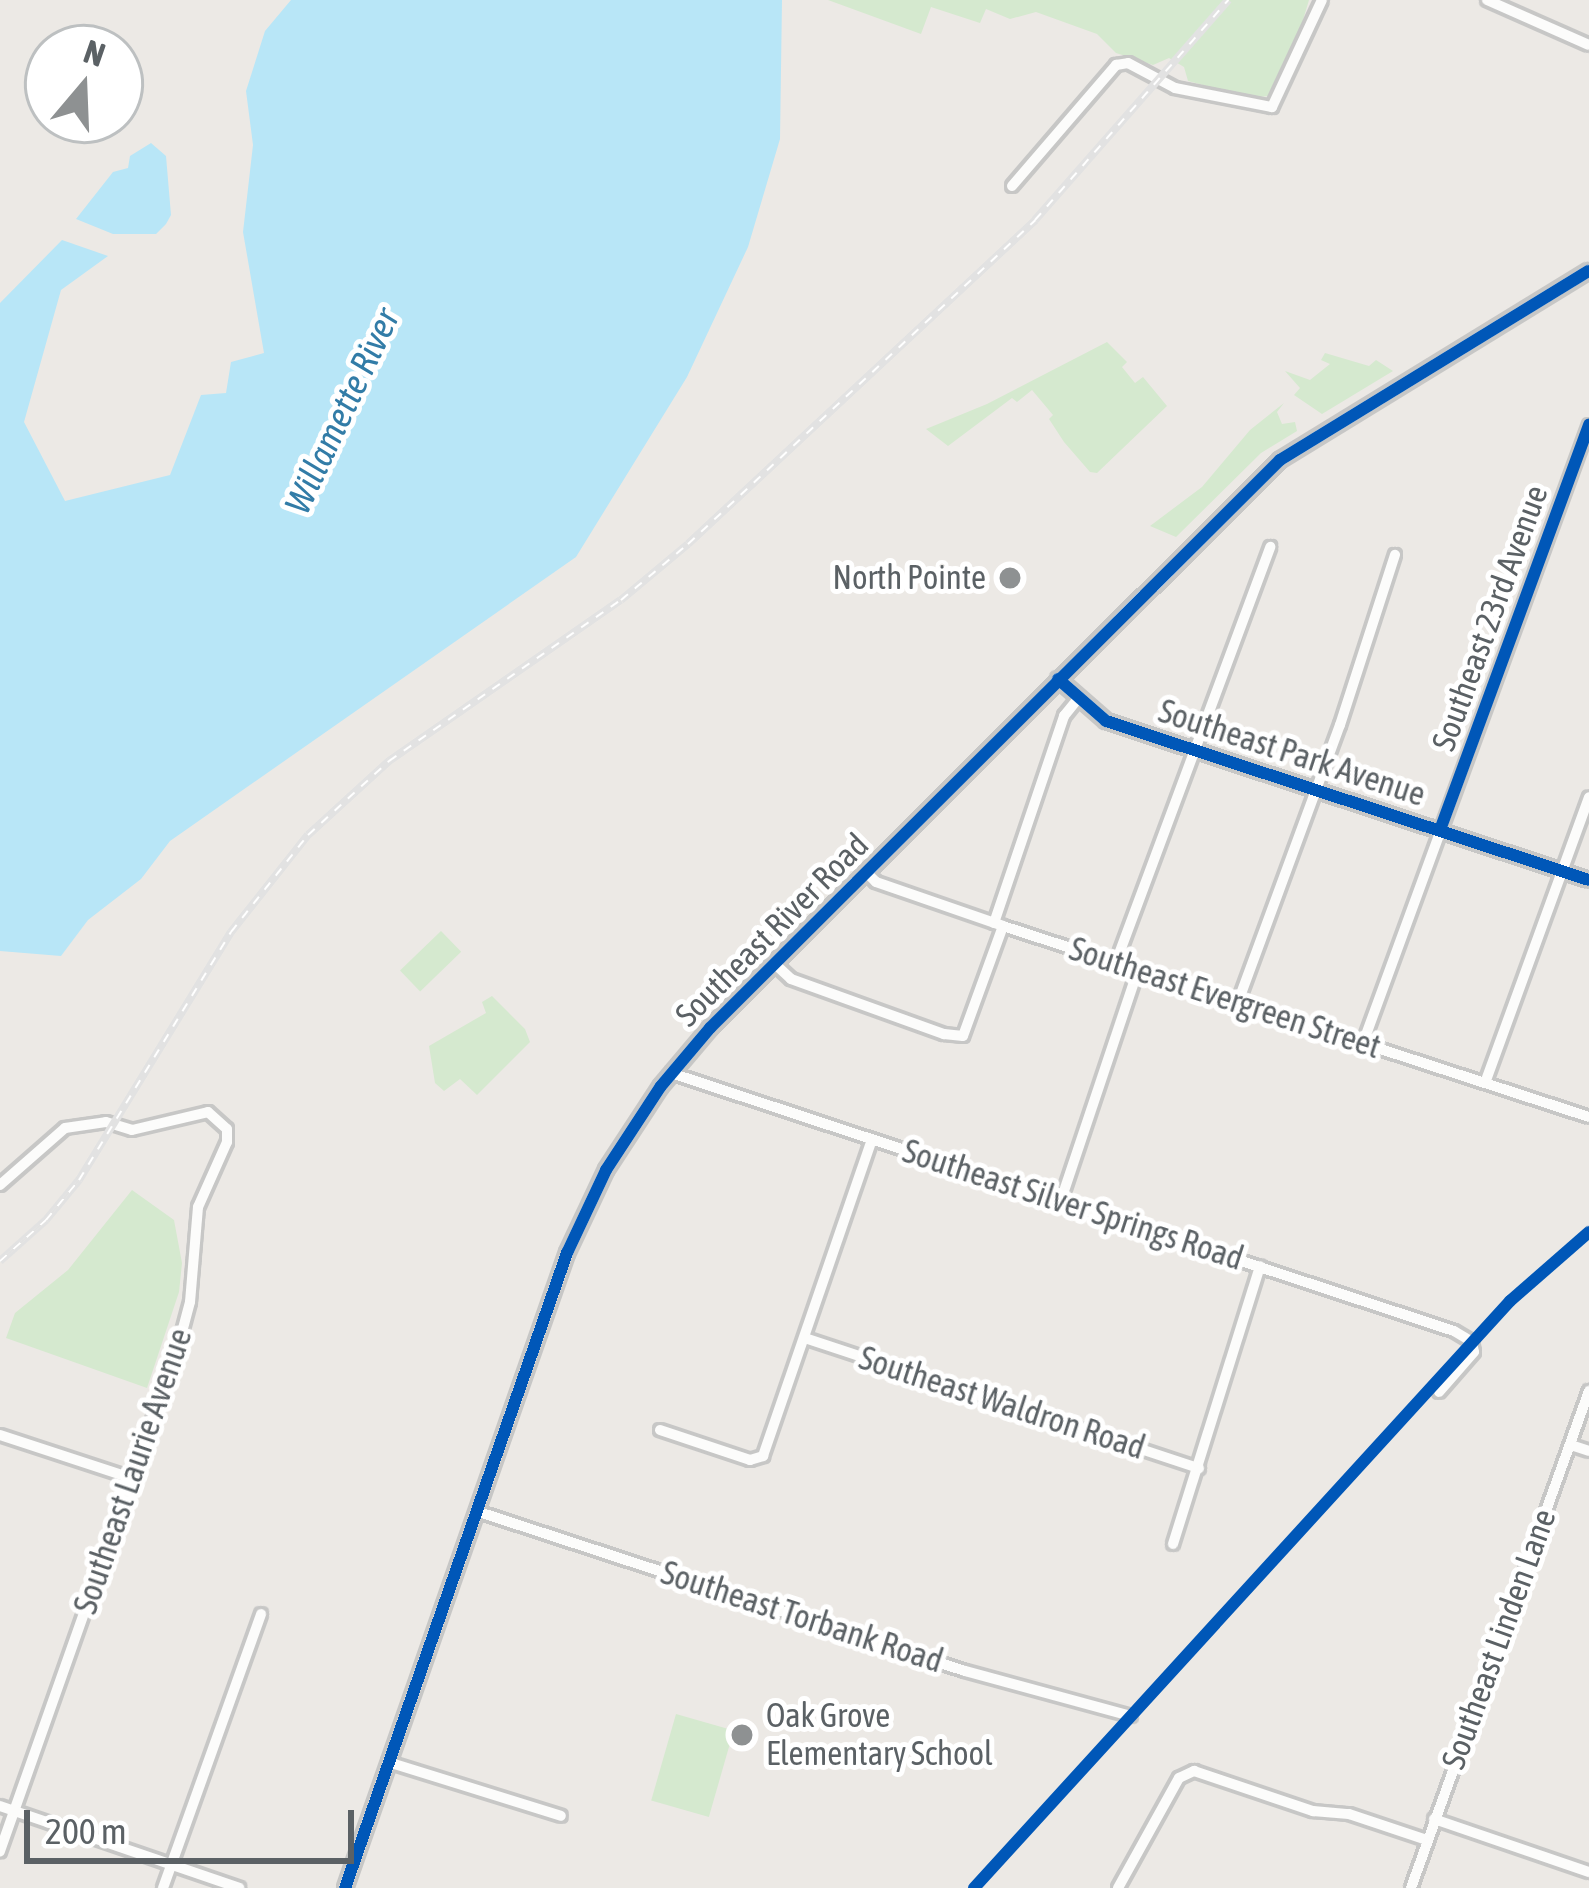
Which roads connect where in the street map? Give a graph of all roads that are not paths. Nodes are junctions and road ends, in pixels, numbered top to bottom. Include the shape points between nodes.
1 (1322, 0) edge
2 (1487, 0) edge
3 (1589, 32) edge
4 (1568, 33) junction
5 (1589, 44) edge
6 (1012, 186) dead end
7 (1589, 271) edge
8 (1589, 425) edge
9 (1270, 547) dead end
10 (1395, 555) dead end
11 (1058, 679) junction
12 (1078, 699) junction
13 (1195, 749) junction
14 (1317, 789) junction
15 (1589, 797) edge
16 (1440, 830) junction
17 (1562, 870) junction
18 (866, 872) junction
19 (1589, 880) edge
20 (999, 924) junction
21 (1116, 962) junction
22 (775, 964) junction
23 (1138, 970) junction
24 (1238, 1002) junction
25 (1363, 1043) junction
26 (671, 1073) junction
27 (1485, 1083) junction
28 (1589, 1117) edge
29 (872, 1140) junction
30 (0, 1185) edge
31 (1061, 1200) junction
32 (1260, 1266) junction
33 (805, 1338) junction
34 (1589, 1391) edge
35 (1439, 1392) dead end
36 (660, 1430) dead end
37 (0, 1435) edge
38 (1570, 1444) junction
39 (1589, 1451) edge
40 (1199, 1468) junction
41 (130, 1478) junction
42 (476, 1511) junction
43 (1173, 1544) dead end
44 (261, 1614) dead end
45 (1131, 1716) dead end
46 (388, 1762) junction
47 (0, 1806) edge
48 (14, 1810) junction
49 (561, 1816) dead end
50 (1434, 1820) junction
51 (1427, 1840) junction
52 (0, 1851) edge
53 (171, 1865) junction
54 (1589, 1872) edge
55 (163, 1888) edge
56 (238, 1888) edge
57 (345, 1888) edge
58 (1118, 1888) edge
59 (1412, 1888) edge

1 - 6 street via 1272,107 1175,88 1116,65
2 - 4 street
3 - 4 street
4 - 5 street
7 - 11 street, Southeast River Road via 1296,448
8 - 16 street, Southeast 23rd Avenue
9 - 13 street
10 - 14 street
11 - 12 street, Southeast Park Avenue
11 - 18 street, Southeast River Road
12 - 13 street, Southeast Park Avenue via 1106,721
12 - 20 street via 1064,716
13 - 14 street, Southeast Park Avenue
13 - 21 street
14 - 16 street, Southeast Park Avenue
14 - 24 street
15 - 17 street
16 - 17 street, Southeast Park Avenue
16 - 25 street, Southeast 23rd Avenue
17 - 19 street, Southeast Park Avenue
17 - 27 street
18 - 20 street, Southeast Evergreen Street
18 - 22 street, Southeast River Road
20 - 21 street, Southeast Evergreen Street
20 - 22 street via 963,1036 791,979
21 - 23 street, Southeast Evergreen Street
22 - 26 street, Southeast River Road
23 - 24 street, Southeast Evergreen Street
23 - 31 street
24 - 25 street, Southeast Evergreen Street
25 - 27 street, Southeast Evergreen Street
26 - 29 street, Southeast Silver Springs Road
26 - 42 street, Southeast River Road via 617,1150 574,1235
27 - 28 street, Southeast Evergreen Street
29 - 31 street, Southeast Silver Springs Road
29 - 33 street
30 - 41 street, Southeast Laurie Avenue via 65,1127 106,1122 132,1130 208,1112 227,1129 199,1207 185,1321
31 - 32 street, Southeast Silver Springs Road
32 - 35 street, Southeast Silver Springs Road via 1472,1342 1472,1354
32 - 40 street
33 - 36 street via 763,1456 750,1460
33 - 40 street, Southeast Waldron Road
34 - 38 street, Southeast Linden Lane
37 - 41 street
38 - 39 street
38 - 50 street, Southeast Linden Lane
40 - 43 street
41 - 48 street, Southeast Laurie Avenue
42 - 45 street, Southeast Torbank Road via 965,1671
42 - 46 street, Southeast River Road
44 - 53 street
46 - 49 street
46 - 57 street, Southeast River Road
47 - 48 street
48 - 52 street, Southeast Laurie Avenue
48 - 53 street
50 - 51 street, Southeast Linden Lane
50 - 54 street
51 - 58 street via 1194,1771 1179,1778
51 - 59 street, Southeast Linden Lane
53 - 55 street
53 - 56 street

